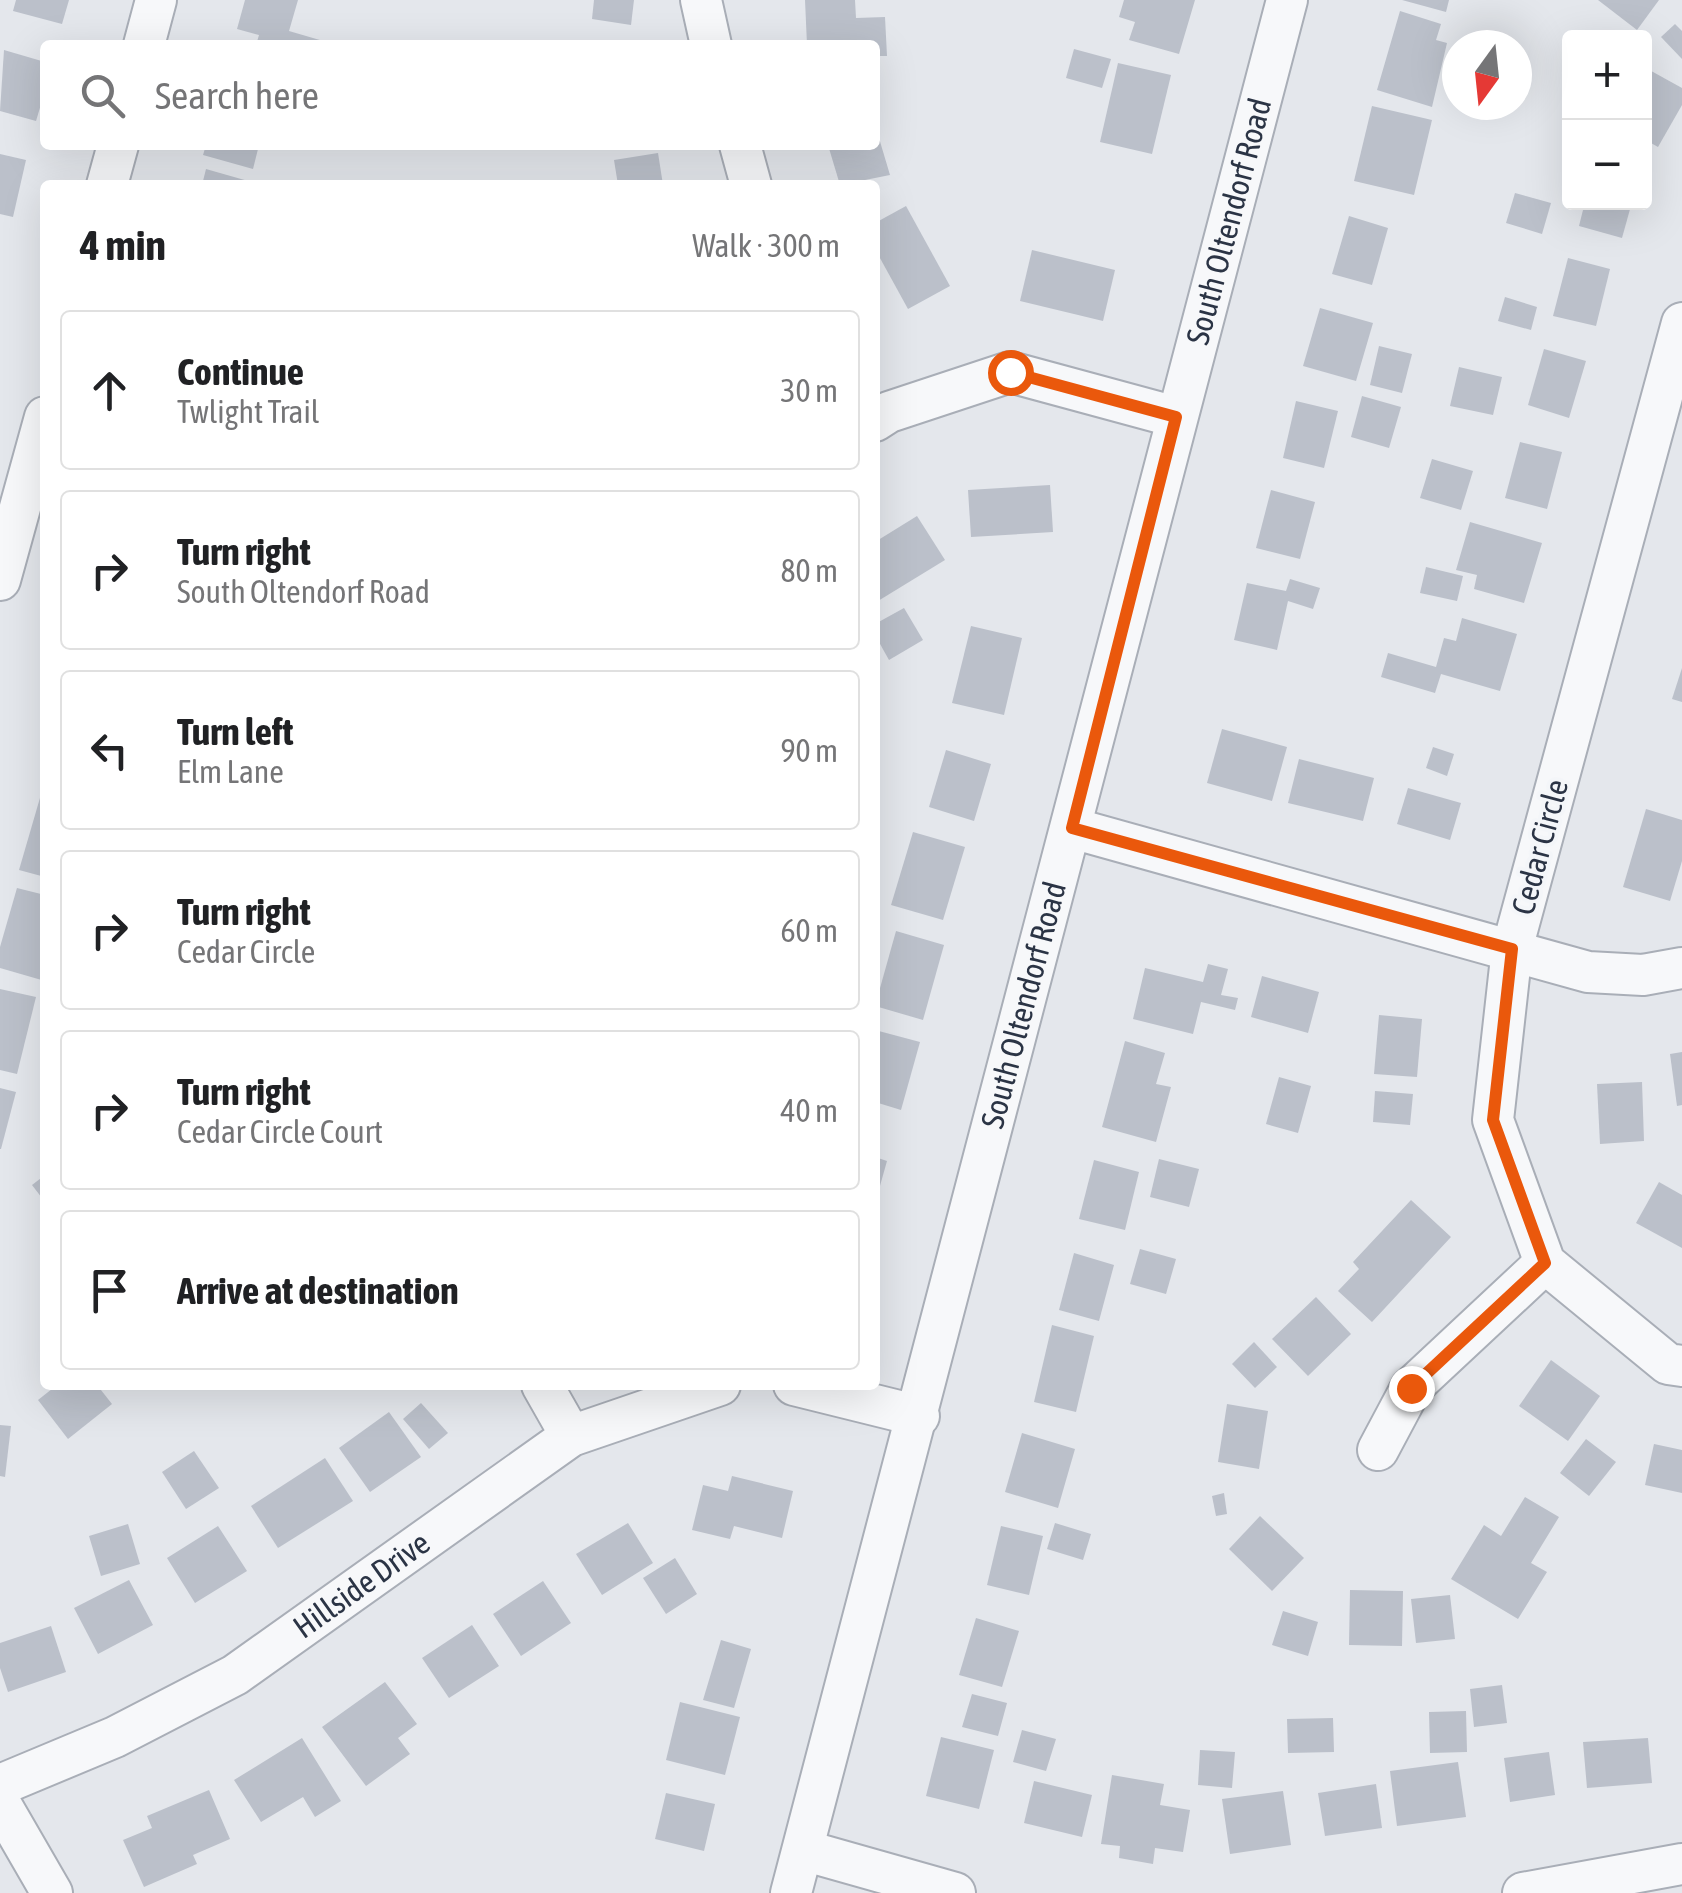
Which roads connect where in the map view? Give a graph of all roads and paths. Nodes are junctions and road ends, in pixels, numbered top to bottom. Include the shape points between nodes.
1 (156, 0) edge
2 (701, 0) edge
3 (1287, 0) edge
4 (145, 40) edge
5 (710, 40) edge
6 (117, 150) edge
7 (741, 150) edge
8 (108, 180) edge
9 (750, 180) edge
10 (1682, 323) edge
11 (1674, 384) edge
12 (880, 408) edge
13 (1176, 417) junction
14 (40, 455) edge
15 (35, 492) edge
16 (0, 580) edge
17 (1072, 828) junction
18 (1512, 949) junction
19 (1682, 968) edge
20 (1545, 1263) junction
21 (1682, 1366) edge
22 (545, 1390) edge
23 (705, 1390) edge
24 (814, 1390) edge
25 (919, 1416) junction
26 (571, 1436) junction
27 (1378, 1450) dead end
28 (0, 1785) edge
29 (0, 1803) edge
30 (803, 1850) junction
31 (1682, 1864) edge
32 (52, 1893) edge
33 (791, 1893) edge
34 (955, 1893) edge
35 (1523, 1893) edge

1 - 4 street
2 - 5 street
3 - 13 street, South Oltendorf Road
6 - 8 street
7 - 9 street
10 - 11 street, Cedar Circle
11 - 18 street, Cedar Circle
12 - 13 street via 1010,372
13 - 17 street, South Oltendorf Road
14 - 15 street
15 - 16 street
17 - 18 street
17 - 25 street, South Oltendorf Road
18 - 19 street via 1588,972
18 - 20 street, Cedar Circle via 1493,1120
20 - 21 street via 1668,1364
20 - 27 street via 1411,1388
22 - 26 street
23 - 26 street, Hillside Drive
24 - 25 street
25 - 30 street, South Oltendorf Road
26 - 28 street, Hillside Drive via 235,1675 115,1737
29 - 32 street
30 - 33 street, South Oltendorf Road
30 - 34 street
31 - 35 street

